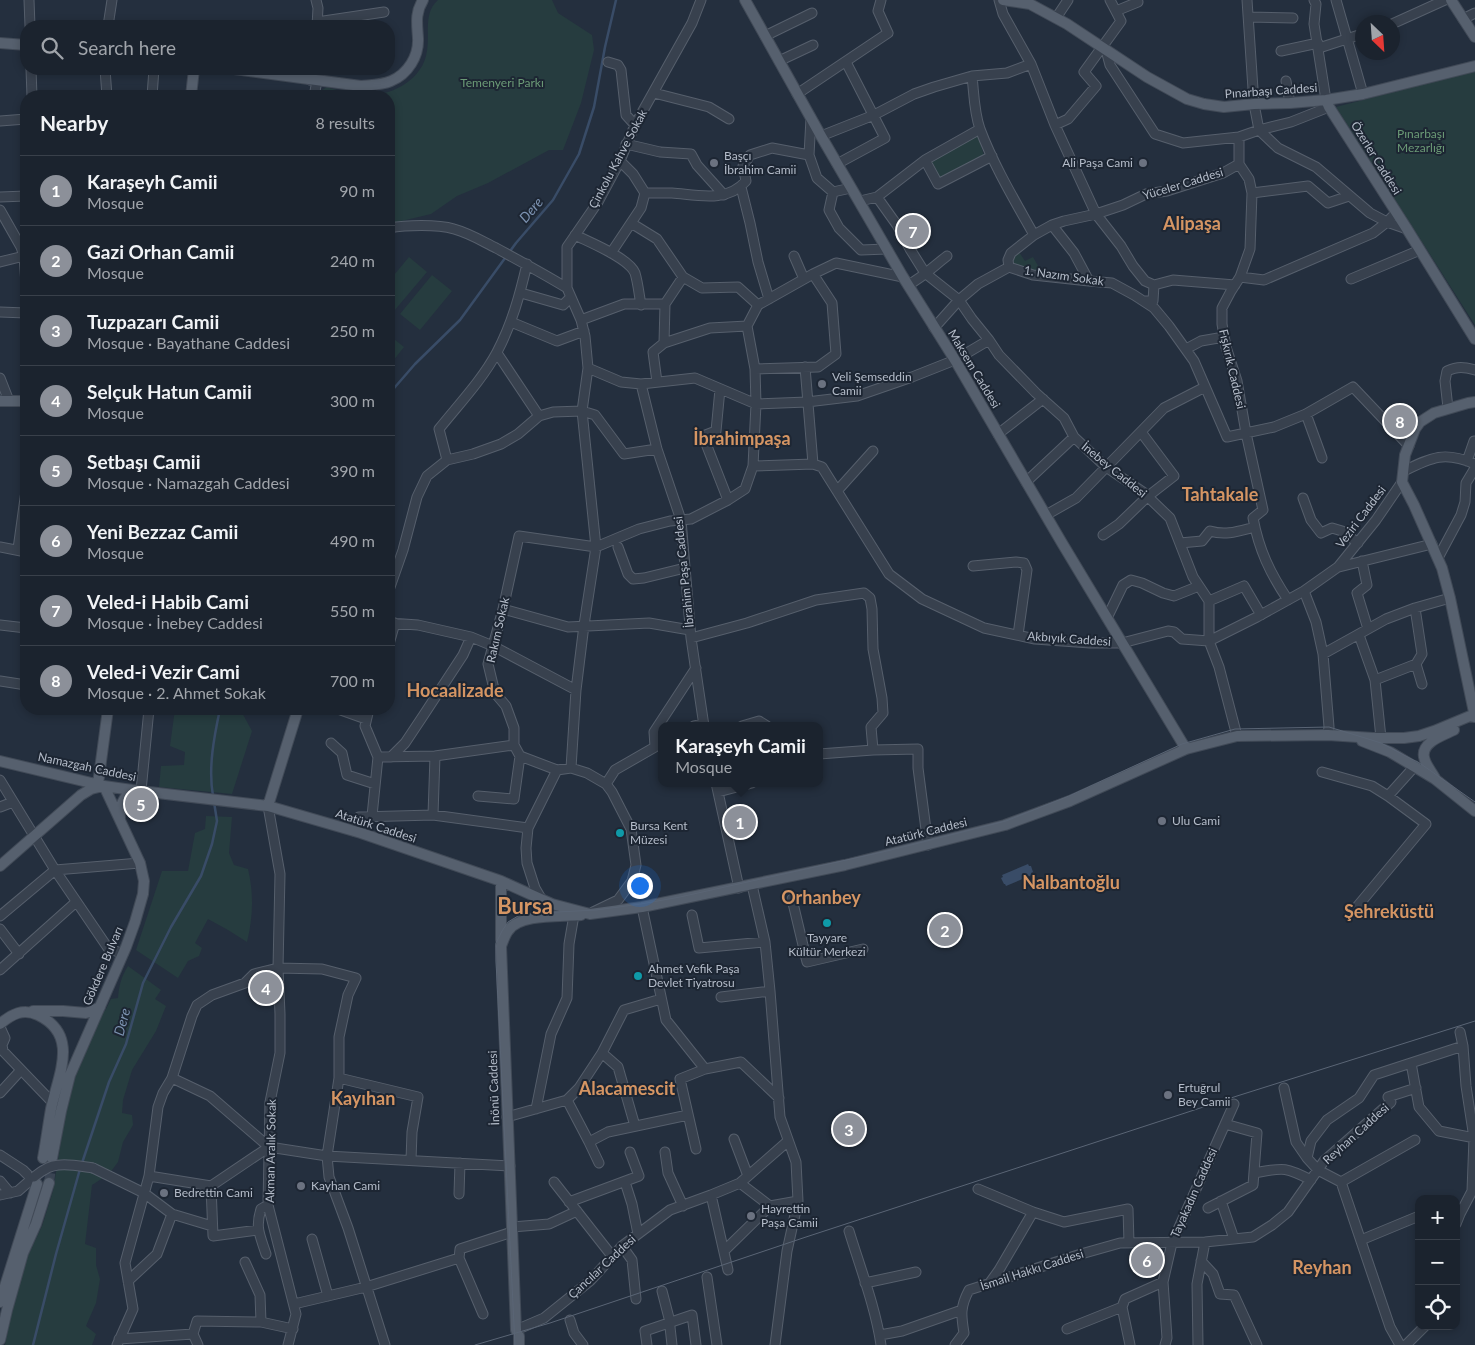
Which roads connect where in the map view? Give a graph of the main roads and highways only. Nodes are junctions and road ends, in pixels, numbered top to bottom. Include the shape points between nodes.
1 (422, 0) edge
2 (745, 0) edge
3 (1008, 0) edge
4 (1451, 0) edge
5 (1475, 37) edge
6 (0, 43) edge
7 (20, 45) edge
8 (1475, 66) edge
9 (193, 75) edge
10 (277, 75) edge
11 (192, 90) edge
12 (1328, 104) junction
13 (1475, 339) edge
14 (20, 400) edge
15 (5, 401) edge
16 (1475, 402) edge
17 (107, 715) edge
18 (296, 715) edge
19 (1475, 717) edge
20 (1352, 736) junction
21 (1186, 749) junction
22 (0, 761) edge
23 (1435, 779) junction
24 (101, 785) junction
25 (136, 791) junction
26 (241, 803) joint
27 (268, 806) junction
28 (1475, 812) edge
29 (120, 821) junction
30 (1, 864) edge
31 (501, 880) junction
32 (590, 914) junction
33 (501, 946) junction
34 (100, 1007) junction
35 (29, 1011) junction
36 (0, 1025) edge
37 (34, 1180) road end
38 (49, 1183) tunnel mouth
39 (0, 1302) edge
40 (518, 1337) edge
41 (0, 1340) edge

1 - 10 main road via 416,17 416,54 403,74 392,81 361,86
2 - 21 main road, Maksem Caddesi via 905,281
3 - 12 main road, Pınarbaşı Caddesi via 1030,4 1056,18 1187,99 1224,107
4 - 5 main road
6 - 7 main road
8 - 12 main road, Pınarbaşı Caddesi
9 - 11 main road
12 - 13 main road, Özerler Caddesi
14 - 15 main road
16 - 19 main road, Veziri Caddesi via 1434,413 1420,422 1405,455 1402,482 1438,558 1450,598
17 - 24 main road
18 - 27 main road
19 - 20 main road, Atatürk Caddesi via 1470,716 1420,736
19 - 23 main road via 1427,745 1424,758
20 - 21 main road, Atatürk Caddesi via 1237,736
20 - 23 main road via 1390,752
21 - 32 main road, Atatürk Caddesi via 1064,803 1005,825 739,888
22 - 24 main road, Namazgah Caddesi
23 - 28 main road
24 - 25 main road, Namazgah Caddesi
24 - 29 main road, Gökdere Bulvarı
24 - 30 main road via 81,795
25 - 26 main road, Namazgah Caddesi
25 - 29 main road via 124,797
26 - 27 main road, Atatürk Caddesi
27 - 31 main road, Atatürk Caddesi
29 - 34 main road, Gökdere Bulvarı via 140,863 143,894 123,954
31 - 32 main road, Atatürk Caddesi via 542,900
31 - 33 main road
32 - 33 main road via 520,922 508,930
33 - 40 main road, İnönü Caddesi
34 - 35 main road via 86,1013
34 - 35 main road, Gökdere Bulvarı via 70,1075 48,1158 53,1103 64,1048 53,1024
35 - 36 main road via 13,1015
37 - 39 main road
38 - 41 main road via 23,1253

